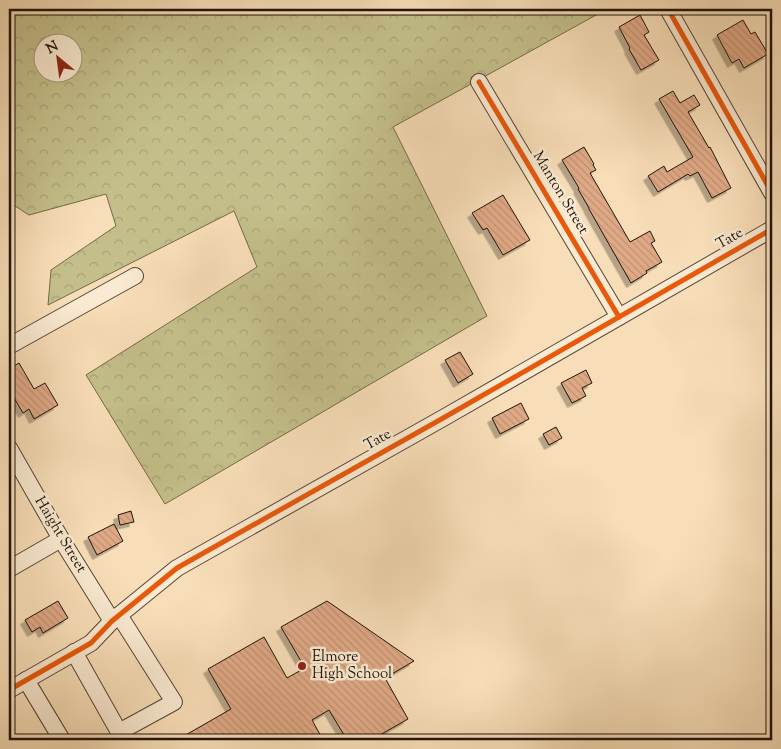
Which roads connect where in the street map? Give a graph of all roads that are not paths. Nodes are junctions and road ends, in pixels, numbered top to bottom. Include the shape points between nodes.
1 (668, 9) edge
2 (479, 82) dead end
3 (772, 193) edge
4 (772, 229) edge
5 (135, 276) dead end
6 (619, 317) junction
7 (9, 346) edge
8 (9, 448) edge
9 (61, 539) junction
10 (9, 569) edge
11 (115, 618) junction
12 (74, 652) junction
13 (26, 680) junction
14 (9, 690) edge
15 (62, 740) edge

1 - 3 street
2 - 6 street, Manton Street
4 - 6 street, Tate
5 - 7 street
6 - 11 street, Tate via 177,568
8 - 9 street, Haight Street
9 - 10 street
9 - 11 street, Haight Street
11 - 12 street, Tate via 91,643
11 - 12 street, Haight Street via 174,702 119,732
12 - 13 street, Tate
13 - 14 street, Tate
13 - 15 street

